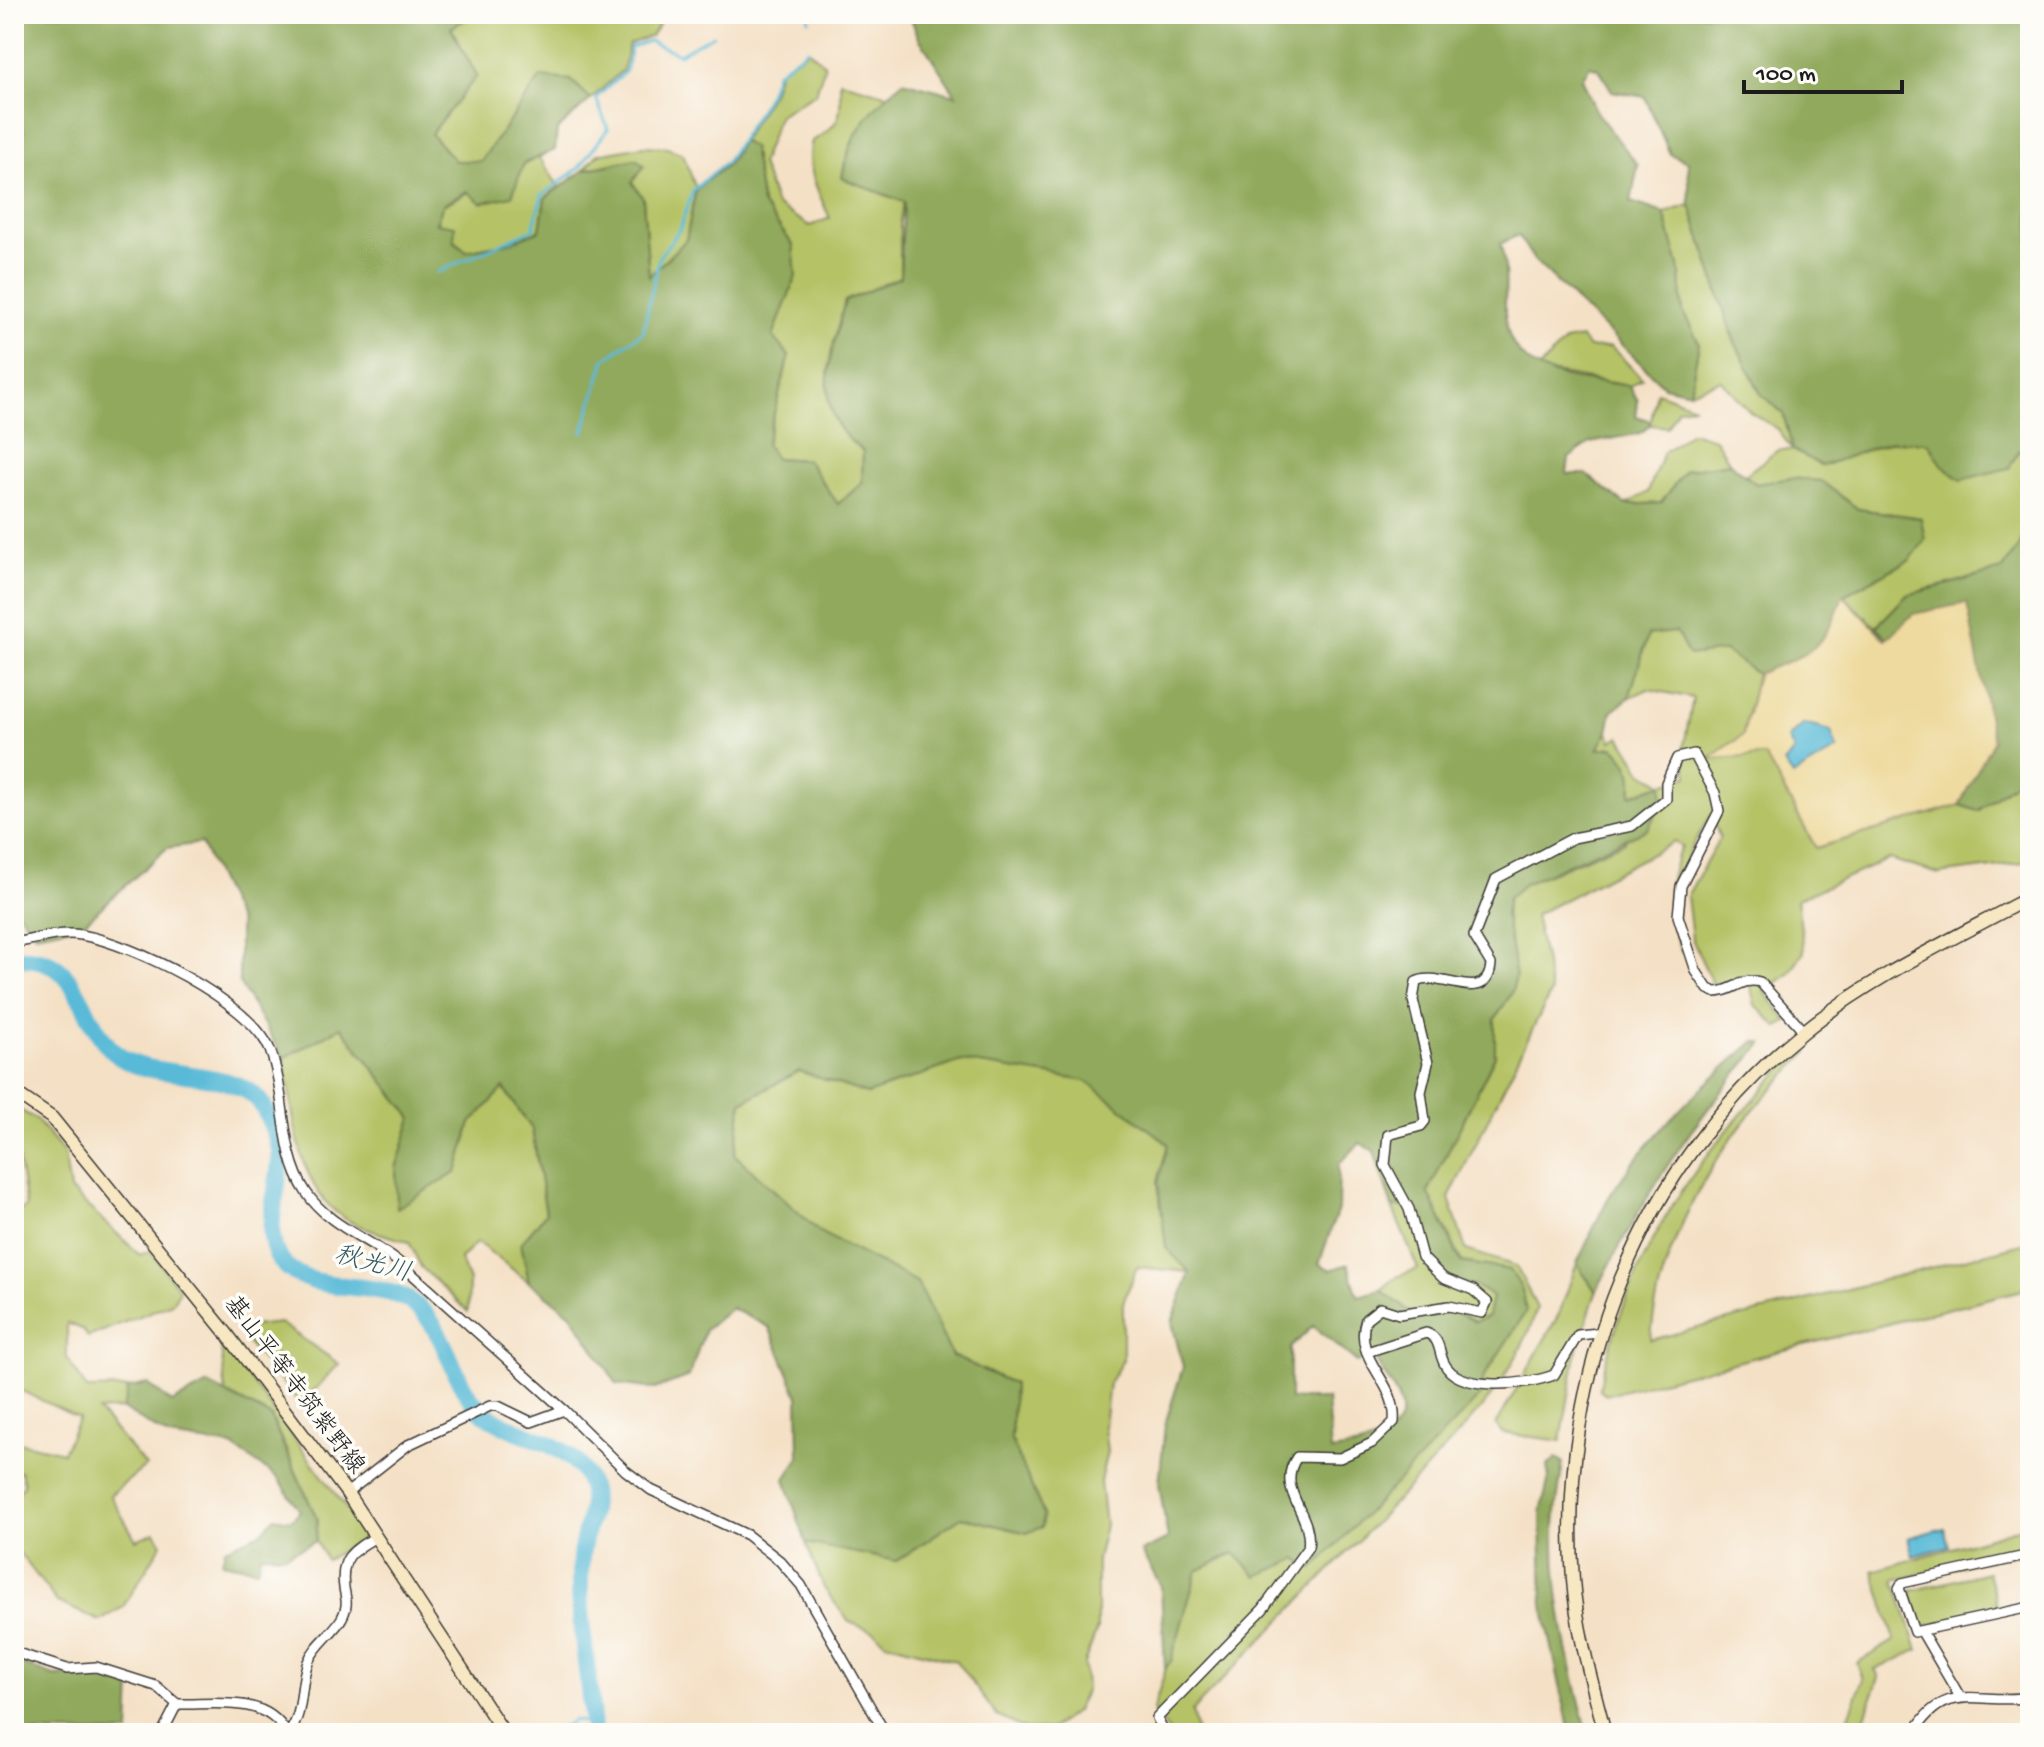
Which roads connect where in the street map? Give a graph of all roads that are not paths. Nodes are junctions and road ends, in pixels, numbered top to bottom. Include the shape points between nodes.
1 (2030, 897) edge
2 (14, 943) edge
3 (1804, 1031) junction
4 (14, 1092) edge
5 (1599, 1333) junction
6 (1367, 1352) junction
7 (564, 1410) junction
8 (347, 1493) junction
9 (376, 1537) junction
10 (2030, 1555) edge
11 (2030, 1607) edge
12 (1922, 1632) junction
13 (14, 1652) edge
14 (1960, 1697) junction
15 (2030, 1697) edge
16 (177, 1704) junction
17 (162, 1733) edge
18 (288, 1733) edge
19 (504, 1733) edge
20 (885, 1733) edge
21 (1165, 1733) edge
22 (1605, 1733) edge
23 (1914, 1733) edge

1 - 3 street via 1877,980
2 - 7 street via 70,934 110,944 198,983 244,1019 269,1048 294,1164 307,1194 324,1214 402,1265
3 - 5 street via 1733,1099 1691,1152 1636,1245
3 - 6 street via 1760,982 1747,980 1715,992 1702,982 1691,958 1678,916 1681,886 1719,811 1694,754 1677,758 1666,783 1666,799 1642,820 1573,838 1496,879 1474,936 1491,964 1486,980 1477,987 1431,977 1416,982 1413,1000 1428,1063 1421,1092 1425,1121 1385,1140 1385,1165 1409,1209 1422,1257 1443,1278 1487,1302 1476,1314 1449,1306 1412,1314 1380,1308 1366,1319 1361,1334
4 - 8 street, 基山平等寺筑紫野線 via 52,1118
5 - 6 street via 1578,1335 1554,1375 1531,1380 1468,1384 1454,1378 1439,1343 1426,1333
5 - 22 street via 1575,1450 1570,1538 1579,1626
6 - 21 street via 1395,1409 1394,1422 1372,1443 1340,1458 1297,1457 1290,1467 1290,1484 1310,1535 1308,1547 1263,1609 1157,1718
7 - 8 street via 531,1422 490,1406 408,1445
7 - 20 street via 651,1490 729,1525 780,1561 801,1585
8 - 9 street, 基山平等寺筑紫野線
9 - 18 street via 344,1560 347,1605 307,1664 304,1698
9 - 19 street, 基山平等寺筑紫野線
10 - 12 street via 1902,1583 1899,1588 1914,1632
11 - 12 street
12 - 14 street
13 - 16 street via 67,1669 96,1667 156,1686
14 - 15 street
14 - 23 street via 1936,1705
16 - 17 street
16 - 18 street via 246,1705

